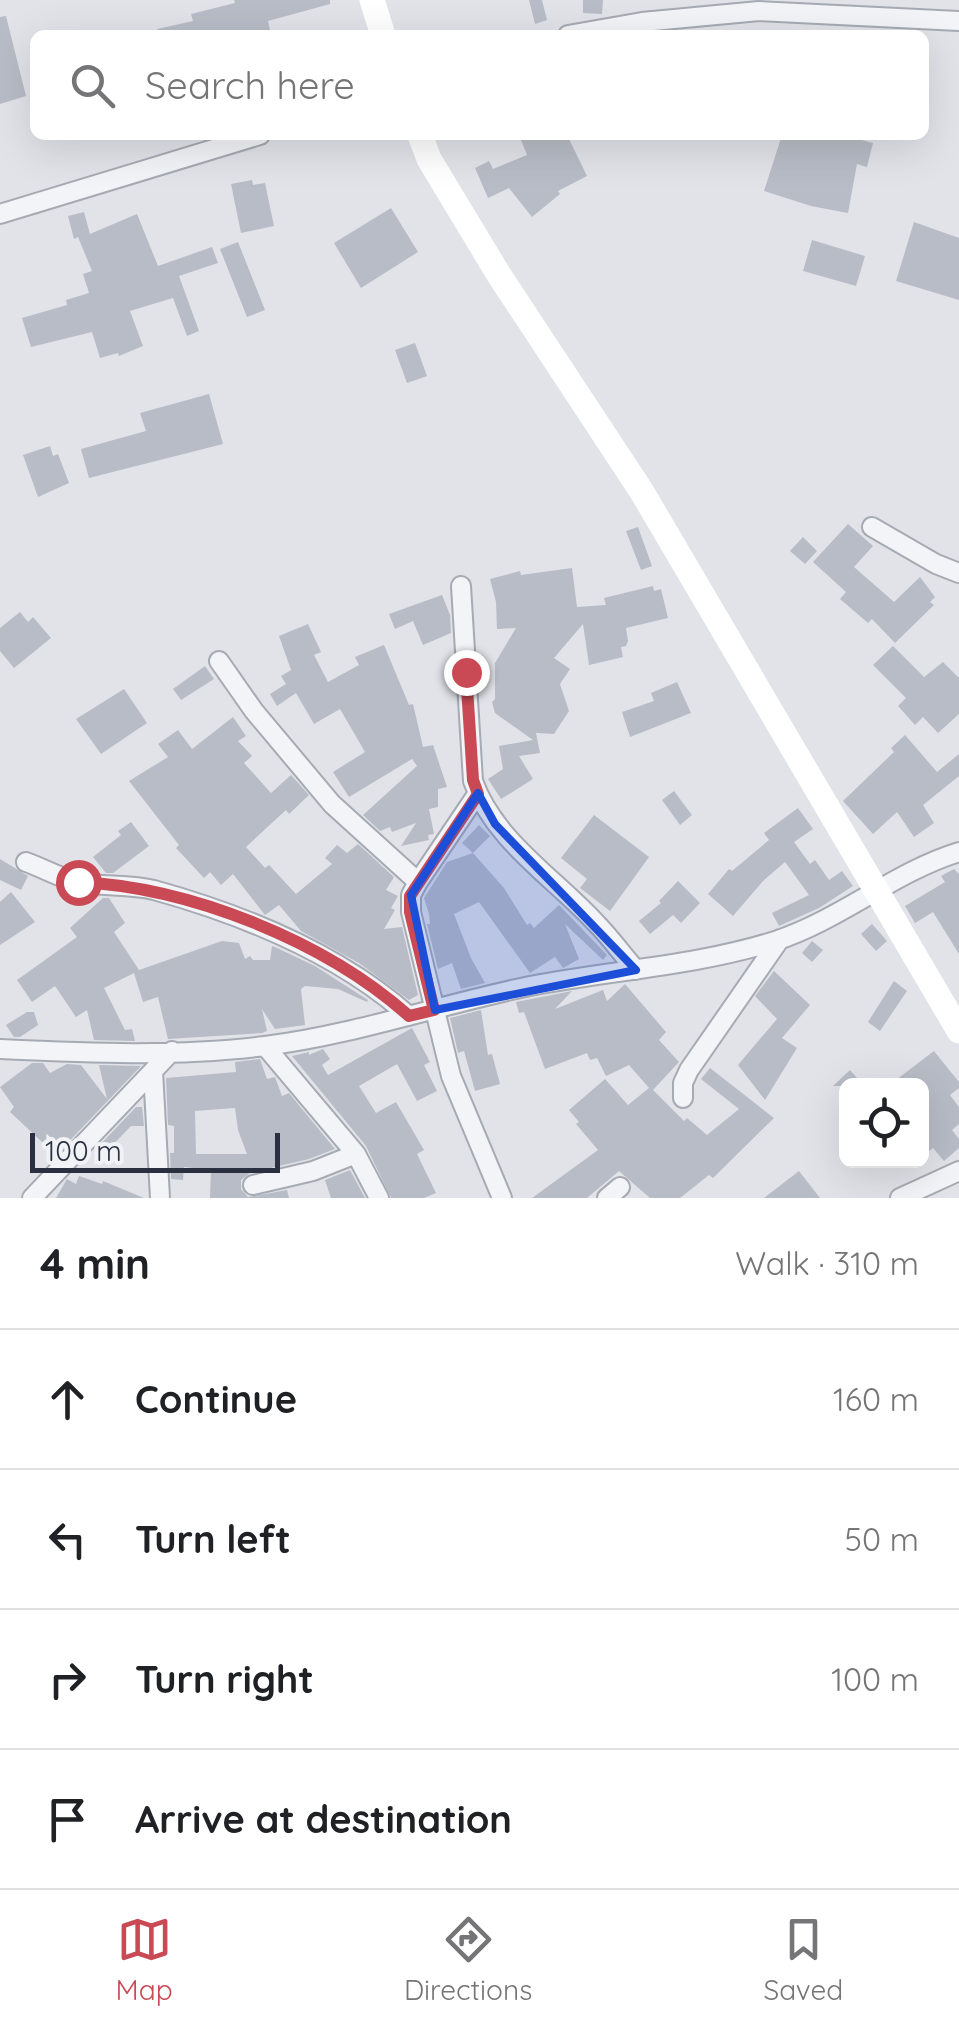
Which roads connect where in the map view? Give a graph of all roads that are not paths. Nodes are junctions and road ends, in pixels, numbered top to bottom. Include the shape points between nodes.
1 (372, 0) edge
2 (959, 22) edge
3 (381, 30) edge
4 (596, 30) edge
5 (244, 140) edge
6 (422, 140) edge
7 (0, 214) edge
8 (872, 527) dead end
9 (959, 572) edge
10 (461, 586) dead end
11 (219, 661) dead end
12 (478, 794) junction
13 (959, 852) edge
14 (26, 862) dead end
15 (418, 882) junction
16 (878, 892) junction
17 (780, 940) junction
18 (636, 970) junction
19 (434, 1010) junction
20 (409, 1016) junction
21 (959, 1031) edge
22 (266, 1046) junction
23 (0, 1049) edge
24 (172, 1052) junction
25 (152, 1071) junction
26 (683, 1098) dead end
27 (356, 1154) junction
28 (959, 1171) edge
29 (253, 1185) dead end
30 (32, 1198) edge
31 (160, 1198) edge
32 (378, 1198) edge
33 (502, 1198) edge
34 (900, 1198) edge

1 - 3 street
2 - 4 street via 759,10
5 - 7 street
6 - 16 street via 499,275 642,492
8 - 9 street
10 - 12 street
11 - 15 street via 332,804
12 - 15 street
12 - 18 street via 495,824
13 - 16 street
14 - 20 street via 78,882 150,889 227,912 342,966
15 - 19 street via 410,912
16 - 17 street
16 - 21 street
17 - 18 street
17 - 26 street via 689,1070
18 - 19 street
19 - 20 street
19 - 33 street via 451,1076
20 - 22 street
22 - 24 street
22 - 27 street
23 - 24 street
24 - 25 street
25 - 30 street
25 - 31 street
27 - 29 street
27 - 32 street
28 - 34 street

